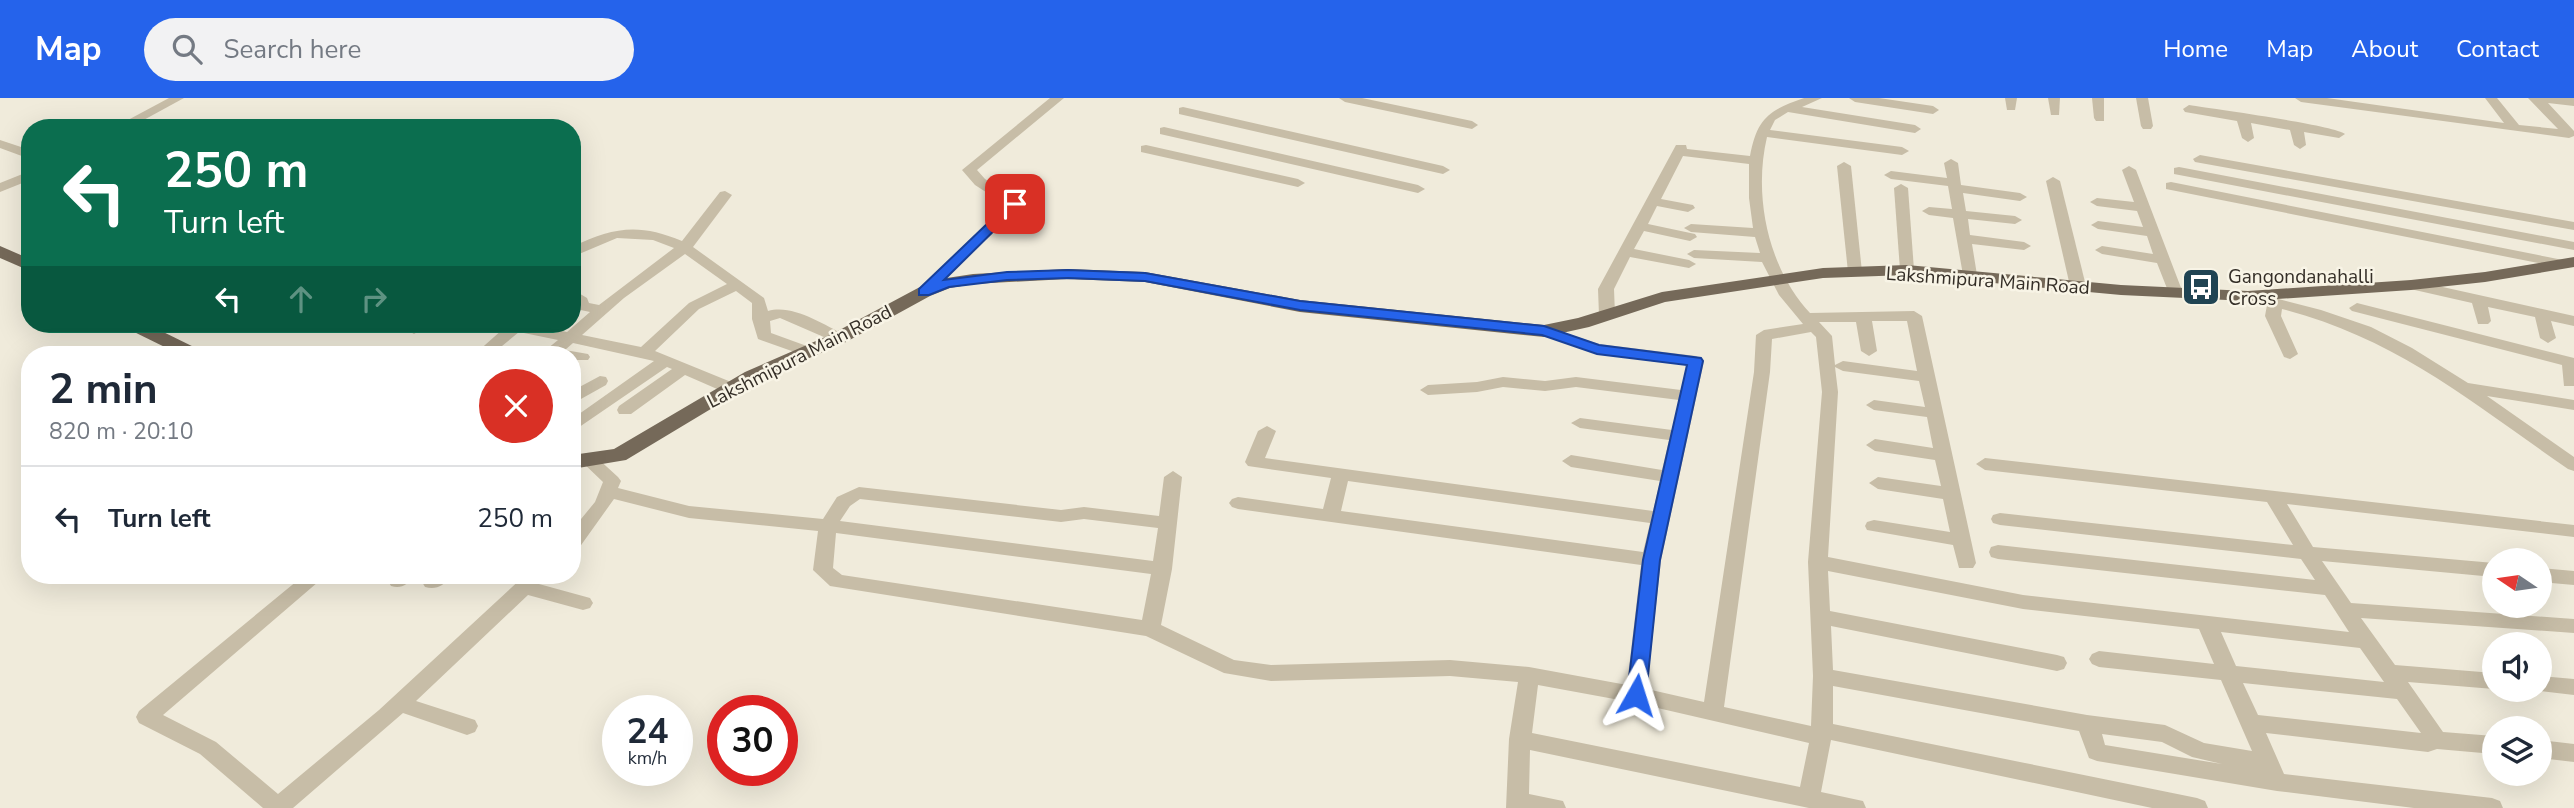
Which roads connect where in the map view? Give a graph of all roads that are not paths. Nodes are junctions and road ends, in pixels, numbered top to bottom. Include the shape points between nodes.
1 (178, 98) edge
2 (1058, 98) edge
3 (1345, 98) edge
4 (1816, 98) edge
5 (1855, 98) edge
6 (2054, 98) edge
7 (2098, 98) edge
8 (2142, 98) edge
9 (2301, 98) edge
10 (2491, 98) edge
11 (2536, 98) edge
12 (2574, 102) edge
13 (2187, 103) edge
14 (1787, 108) junction
15 (1933, 110) dead end
16 (1183, 111) dead end
17 (2055, 112) dead end
18 (2100, 118) dead end
19 (2243, 118) junction
20 (136, 119) edge
21 (1472, 125) dead end
22 (2147, 126) dead end
23 (2195, 126) dead end
24 (2296, 126) junction
25 (2515, 128) junction
26 (1915, 129) dead end
27 (1164, 131) dead end
28 (1763, 133) junction
29 (2339, 134) dead end
30 (2248, 138) dead end
31 (0, 144) edge
32 (2300, 145) dead end
33 (1146, 149) dead end
34 (1902, 151) dead end
35 (21, 152) edge
36 (2200, 159) dead end
37 (1757, 161) junction
38 (1951, 163) dead end
39 (1844, 166) dead end
40 (1443, 170) dead end
41 (2129, 170) dead end
42 (2179, 171) dead end
43 (1891, 176) dead end
44 (21, 181) edge
45 (2053, 181) dead end
46 (1298, 183) dead end
47 (1955, 186) junction
48 (2171, 186) dead end
49 (0, 188) edge
50 (1900, 188) dead end
51 (1418, 189) dead end
52 (725, 195) dead end
53 (2020, 197) dead end
54 (1652, 201) junction
55 (2097, 202) dead end
56 (2143, 207) junction
57 (1688, 208) dead end
58 (1929, 211) dead end
59 (1961, 214) junction
60 (2015, 220) dead end
61 (2098, 225) dead end
62 (1639, 226) junction
63 (2574, 226) edge
64 (1763, 233) junction
65 (2153, 233) junction
66 (1966, 239) junction
67 (2024, 246) dead end
68 (2574, 246) edge
69 (685, 247) junction
70 (581, 249) edge
71 (2102, 250) dead end
72 (0, 251) edge
73 (1625, 252) junction
74 (1769, 258) junction
75 (2163, 260) junction
76 (21, 262) edge
77 (2568, 263) edge
78 (1907, 270) junction
79 (1854, 272) junction
80 (1970, 275) junction
81 (1777, 280) junction
82 (737, 285) junction
83 (2410, 285) junction
84 (2078, 286) junction
85 (2359, 288) junction
86 (924, 292) junction
87 (2175, 293) junction
88 (2248, 296) junction
89 (2479, 301) junction
90 (2275, 302) junction
91 (581, 306) edge
92 (2357, 307) junction
93 (602, 310) junction
94 (2542, 314) junction
95 (1607, 315) junction
96 (1863, 317) junction
97 (760, 319) junction
98 (2483, 321) dead end
99 (2574, 321) edge
100 (1810, 323) junction
101 (2358, 328) junction
102 (581, 330) edge
103 (1544, 331) junction
104 (151, 333) edge
105 (503, 333) edge
106 (552, 333) edge
107 (577, 333) edge
108 (573, 337) junction
109 (839, 338) junction
110 (2548, 338) dead end
111 (177, 346) edge
112 (490, 346) edge
113 (562, 346) edge
114 (1869, 351) dead end
115 (809, 352) junction
116 (644, 353) junction
117 (2290, 354) dead end
118 (666, 360) junction
119 (2572, 362) edge
120 (1843, 366) dead end
121 (684, 368) junction
122 (1926, 377) junction
123 (600, 382) dead end
124 (2570, 382) dead end
125 (2459, 387) junction
126 (730, 388) junction
127 (1428, 390) dead end
128 (581, 394) edge
129 (1688, 396) junction
130 (1874, 405) dead end
131 (2574, 405) edge
132 (625, 410) dead end
133 (1934, 413) junction
134 (581, 421) edge
135 (1580, 423) dead end
136 (1267, 431) dead end
137 (1678, 436) junction
138 (1875, 445) dead end
139 (2548, 448) junction
140 (2574, 451) edge
141 (1943, 455) junction
142 (581, 461) edge
143 (1571, 461) dead end
144 (581, 462) edge
145 (1984, 464) dead end
146 (2574, 466) edge
147 (1341, 474) junction
148 (1173, 477) dead end
149 (1669, 477) junction
150 (1878, 483) dead end
151 (608, 492) junction
152 (1951, 494) junction
153 (2274, 498) junction
154 (1238, 503) dead end
155 (1330, 517) junction
156 (1662, 518) junction
157 (2000, 519) dead end
158 (1166, 523) junction
159 (828, 526) junction
160 (1874, 526) dead end
161 (2574, 531) edge
162 (581, 532) edge
163 (1961, 540) junction
164 (1998, 552) dead end
165 (2306, 553) junction
166 (1651, 560) junction
167 (1818, 562) junction
168 (1966, 563) dead end
169 (1162, 569) junction
170 (2482, 569) edge
171 (2552, 576) edge
172 (2574, 578) edge
173 (305, 584) edge
174 (528, 584) edge
175 (535, 584) edge
176 (2331, 589) junction
177 (583, 603) dead end
178 (2345, 610) junction
179 (1821, 617) junction
180 (2207, 624) junction
181 (2574, 626) edge
182 (1150, 629) junction
183 (2366, 641) junction
184 (2099, 659) dead end
185 (2057, 663) dead end
186 (2390, 673) junction
187 (1529, 674) junction
188 (2230, 674) junction
189 (1824, 676) junction
190 (2482, 680) edge
191 (2552, 685) edge
192 (2574, 687) edge
193 (2405, 692) junction
194 (1636, 695) junction
195 (400, 704) junction
196 (1713, 712) junction
197 (2252, 723) junction
198 (467, 726) dead end
199 (1821, 734) junction
200 (1520, 739) junction
201 (2435, 740) junction
202 (2482, 744) edge
203 (2552, 750) edge
204 (2574, 753) edge
205 (2273, 772) junction
206 (1808, 798) junction
207 (1516, 804) edge
208 (277, 807) edge
209 (1555, 808) edge
210 (1855, 808) edge
211 (2197, 808) edge
212 (2491, 808) edge

1 - 20 street
2 - 86 street via 969,170 1015,204
3 - 21 street
4 - 14 street
5 - 15 street
6 - 17 street
7 - 18 street
8 - 22 street
9 - 25 street
10 - 25 street
11 - 12 street
11 - 25 street via 2569,134
13 - 19 street
13 - 23 street
14 - 26 street
14 - 28 street via 1770,118
16 - 40 street
19 - 24 street
19 - 30 street
24 - 29 street
24 - 32 street
27 - 51 street
28 - 34 street
28 - 37 street
31 - 35 street
33 - 46 street
36 - 63 street
37 - 54 street via 1680,150
37 - 64 street via 1754,195
38 - 47 street
39 - 79 street
41 - 56 street
42 - 68 street
43 - 47 street
44 - 49 street
45 - 84 street
47 - 53 street
47 - 59 street
48 - 77 street
50 - 78 street
52 - 69 street
54 - 57 street
54 - 62 street
55 - 56 street
56 - 65 street
58 - 59 street
59 - 60 street
59 - 66 street
61 - 65 street
62 - 64 street
62 - 73 street
64 - 74 street
65 - 75 street
66 - 67 street
66 - 80 street
69 - 70 street via 668,239 616,234
69 - 82 street
69 - 93 street
71 - 75 street
72 - 76 main road
73 - 74 street via 1692,259
73 - 95 street via 1606,289
74 - 81 street
75 - 87 street
77 - 83 main road, Lakshmipura Main Road
78 - 79 main road, Lakshmipura Main Road
78 - 80 main road, Lakshmipura Main Road
79 - 81 main road, Lakshmipura Main Road
80 - 84 main road, Lakshmipura Main Road
81 - 95 main road, Lakshmipura Main Road via 1662,297
81 - 100 street
82 - 97 street via 759,301
82 - 116 street via 694,306
83 - 85 main road, Lakshmipura Main Road
83 - 89 street
84 - 87 main road, Lakshmipura Main Road
85 - 88 main road, Lakshmipura Main Road
85 - 92 street
86 - 103 main road, Lakshmipura Main Road via 946,283 1007,276 1145,277 1300,306
86 - 109 main road, Lakshmipura Main Road
87 - 88 main road, Lakshmipura Main Road
88 - 90 street
89 - 94 street
89 - 98 street
90 - 101 street
90 - 117 street via 2273,316
91 - 93 street
92 - 101 street
92 - 119 street via 2504,352
93 - 102 street
94 - 99 street
94 - 110 street
95 - 103 main road, Lakshmipura Main Road
96 - 100 street
96 - 114 street
96 - 122 street via 1914,316
97 - 109 street via 787,314
97 - 115 street via 764,336
100 - 167 street via 1825,336 1830,392
100 - 196 street via 1764,335
101 - 125 street
103 - 129 street via 1597,349 1696,361
104 - 111 main road
105 - 112 street
106 - 108 street
107 - 108 street
108 - 113 street
108 - 116 street
109 - 115 main road, Lakshmipura Main Road
115 - 126 main road, Lakshmipura Main Road
116 - 118 street
118 - 121 street
118 - 134 street
119 - 124 street
120 - 122 street
121 - 126 street
121 - 132 street
122 - 133 street
123 - 128 street
125 - 131 street
125 - 139 street
126 - 142 main road, Lakshmipura Main Road via 619,455
127 - 129 street via 1503,382 1545,386 1576,382
129 - 137 street
130 - 133 street
133 - 141 street
135 - 137 street
136 - 147 street via 1254,462
137 - 149 street
138 - 141 street
139 - 140 street
139 - 146 street
141 - 152 street
143 - 149 street
144 - 151 street via 612,481
145 - 153 street
147 - 155 street
147 - 156 street
148 - 158 street
149 - 156 street
150 - 152 street
151 - 159 street via 689,512
151 - 162 street
152 - 163 street
153 - 161 street
153 - 165 street
154 - 155 street
155 - 166 street
156 - 166 street
157 - 165 street
158 - 159 street via 859,493 843,501
158 - 169 street
159 - 169 street
159 - 182 street via 823,570 836,581
160 - 163 street
163 - 168 street
164 - 176 street
165 - 170 street
165 - 176 street
166 - 194 street
167 - 179 street
167 - 180 street via 2023,602
169 - 182 street
171 - 172 street
173 - 208 street via 147,716 208,748
174 - 195 street
175 - 177 street
176 - 178 street
178 - 181 street
178 - 183 street
179 - 185 street
179 - 189 street
180 - 183 street
180 - 188 street
182 - 187 street via 1231,667 1271,673 1450,668
183 - 186 street
184 - 188 street
186 - 190 street
186 - 193 street
187 - 194 street
187 - 200 street
188 - 193 street
188 - 197 street
189 - 199 street
189 - 205 street via 2165,734 2200,751
191 - 192 street
193 - 201 street
194 - 196 street
195 - 198 street
195 - 208 street
196 - 199 street
197 - 201 street via 2428,743
197 - 205 street
199 - 206 street
199 - 211 street
200 - 206 street
200 - 207 street
201 - 202 street
203 - 204 street
205 - 212 street
206 - 210 street
207 - 209 street

